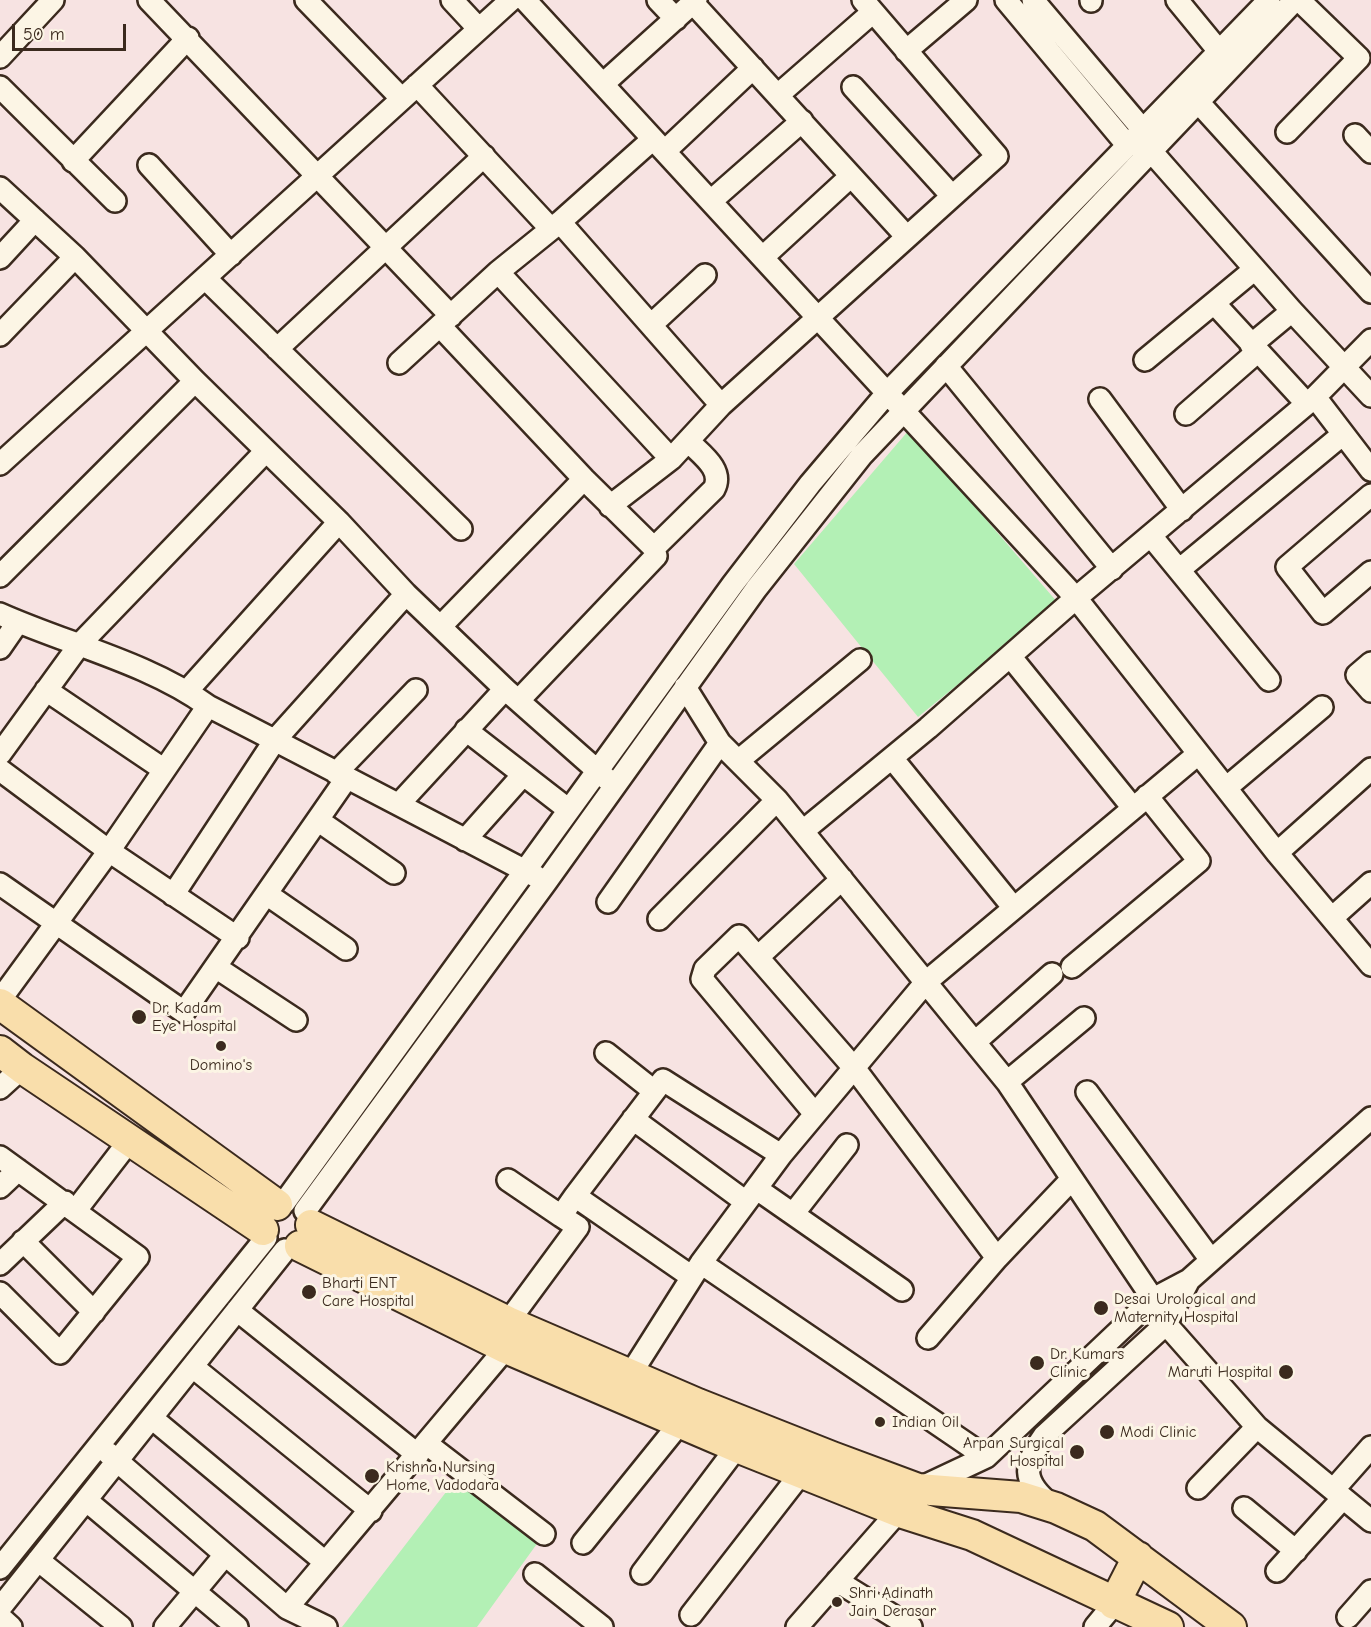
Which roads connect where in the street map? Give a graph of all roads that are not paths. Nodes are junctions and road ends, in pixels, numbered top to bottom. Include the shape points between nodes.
1 (149, 0) edge
2 (306, 0) edge
3 (452, 0) edge
4 (511, 0) edge
5 (525, 0) edge
6 (658, 0) edge
7 (966, 0) edge
8 (1006, 0) edge
9 (1033, 0) edge
10 (1177, 0) edge
11 (1269, 0) edge
12 (1297, 0) edge
13 (51, 1) edge
14 (695, 1) edge
15 (868, 6) edge
16 (676, 19) junction
17 (478, 28) junction
18 (188, 38) junction
19 (4, 44) edge
20 (906, 51) junction
21 (1226, 60) junction
22 (753, 68) junction
23 (603, 84) junction
24 (0, 87) edge
25 (853, 87) dead end
26 (410, 92) junction
27 (778, 95) junction
28 (1199, 103) junction
29 (802, 121) junction
30 (1287, 132) dead end
31 (1354, 135) dead end
32 (1140, 141) junction
33 (659, 145) junction
34 (1371, 152) edge
35 (484, 156) junction
36 (73, 161) junction
37 (149, 165) dead end
38 (318, 175) junction
39 (851, 176) junction
40 (0, 188) edge
41 (952, 196) junction
42 (115, 201) dead end
43 (711, 201) junction
44 (35, 220) junction
45 (556, 225) junction
46 (906, 237) junction
47 (385, 247) junction
48 (231, 255) junction
49 (75, 257) junction
50 (763, 257) junction
51 (0, 258) edge
52 (1255, 269) junction
53 (498, 272) junction
54 (705, 275) dead end
55 (205, 278) junction
56 (1371, 292) edge
57 (1214, 303) junction
58 (1292, 311) junction
59 (819, 318) junction
60 (445, 321) junction
61 (651, 325) junction
62 (146, 331) junction
63 (0, 335) edge
64 (1371, 340) edge
65 (277, 349) junction
66 (1254, 349) junction
67 (1145, 360) dead end
68 (399, 363) dead end
69 (946, 366) junction
70 (1346, 367) junction
71 (195, 381) junction
72 (888, 392) junction
73 (1371, 396) edge
74 (1100, 399) dead end
75 (1311, 400) junction
76 (721, 405) junction
77 (904, 410) junction
78 (1186, 414) dead end
79 (1342, 435) junction
80 (689, 442) junction
81 (265, 452) junction
82 (671, 459) junction
83 (0, 464) edge
84 (1371, 470) edge
85 (584, 479) junction
86 (1371, 495) edge
87 (610, 506) junction
88 (1182, 510) junction
89 (339, 522) junction
90 (461, 529) dead end
91 (1151, 536) junction
92 (654, 548) junction
93 (1112, 569) junction
94 (1179, 570) junction
95 (1371, 572) edge
96 (0, 576) edge
97 (406, 594) junction
98 (1076, 598) junction
99 (9, 618) edge
100 (441, 626) junction
101 (80, 644) junction
102 (0, 648) edge
103 (1010, 656) junction
104 (860, 660) dead end
105 (1371, 663) edge
106 (1269, 680) dead end
107 (685, 687) junction
108 (46, 690) junction
109 (416, 690) dead end
110 (187, 691) junction
111 (1371, 691) edge
112 (512, 695) junction
113 (208, 706) junction
114 (1322, 707) dead end
115 (466, 730) junction
116 (275, 740) junction
117 (720, 743) junction
118 (0, 754) edge
119 (1198, 754) junction
120 (892, 758) junction
121 (738, 761) junction
122 (163, 769) junction
123 (1371, 769) edge
124 (0, 770) edge
125 (597, 770) junction
126 (341, 776) junction
127 (522, 776) junction
128 (615, 787) junction
129 (1226, 788) junction
130 (777, 800) junction
131 (1140, 802) junction
132 (399, 804) junction
133 (569, 810) junction
134 (319, 821) junction
135 (803, 831) junction
136 (465, 840) junction
137 (109, 851) junction
138 (1277, 853) junction
139 (525, 871) junction
140 (394, 873) dead end
141 (842, 879) junction
142 (546, 882) junction
143 (0, 884) edge
144 (1370, 886) edge
145 (173, 895) junction
146 (268, 895) junction
147 (608, 903) dead end
148 (1013, 907) junction
149 (1333, 917) junction
150 (659, 919) dead end
151 (55, 923) junction
152 (238, 938) junction
153 (346, 949) dead end
154 (758, 957) junction
155 (1371, 965) edge
156 (1072, 967) dead end
157 (217, 968) junction
158 (1052, 974) dead end
159 (926, 982) junction
160 (0, 1002) edge
161 (1084, 1018) dead end
162 (296, 1020) dead end
163 (975, 1042) junction
164 (606, 1053) dead end
165 (11, 1059) edge
166 (855, 1069) junction
167 (1007, 1082) junction
168 (0, 1088) edge
169 (654, 1091) junction
170 (1087, 1092) dead end
171 (815, 1114) junction
172 (1371, 1118) edge
173 (633, 1119) junction
174 (130, 1140) junction
175 (847, 1145) dead end
176 (781, 1155) junction
177 (0, 1157) edge
178 (18, 1170) junction
179 (508, 1180) dead end
180 (1071, 1180) junction
181 (0, 1187) edge
182 (575, 1196) junction
183 (751, 1196) junction
184 (70, 1206) junction
185 (793, 1214) junction
186 (561, 1216) junction
187 (286, 1226) junction
188 (23, 1241) junction
189 (997, 1258) junction
190 (1211, 1260) junction
191 (0, 1264) edge
192 (697, 1270) junction
193 (1190, 1280) junction
194 (902, 1290) dead end
195 (0, 1293) edge
196 (1153, 1299) junction
197 (237, 1310) junction
198 (94, 1312) junction
199 (1166, 1324) junction
200 (507, 1335) junction
201 (928, 1338) dead end
202 (193, 1367) junction
203 (630, 1375) junction
204 (153, 1419) junction
205 (680, 1423) junction
206 (1257, 1427) junction
207 (98, 1445) junction
208 (737, 1447) junction
209 (1371, 1448) edge
210 (423, 1450) junction
211 (986, 1456) junction
212 (118, 1461) junction
213 (802, 1472) junction
214 (1198, 1488) dead end
215 (918, 1489) junction
216 (1339, 1493) junction
217 (87, 1501) junction
218 (1056, 1508) junction
219 (1244, 1508) dead end
220 (370, 1510) junction
221 (900, 1512) junction
222 (1371, 1521) edge
223 (544, 1534) dead end
224 (583, 1543) dead end
225 (1296, 1551) junction
226 (225, 1554) junction
227 (1138, 1557) junction
228 (38, 1560) junction
229 (325, 1562) junction
230 (0, 1568) edge
231 (1277, 1571) dead end
232 (642, 1573) dead end
233 (535, 1574) dead end
234 (837, 1581) junction
235 (1371, 1591) edge
236 (194, 1592) junction
237 (1114, 1604) junction
238 (0, 1608) edge
239 (287, 1608) junction
240 (691, 1615) dead end
241 (0, 1617) edge
242 (1348, 1617) dead end
243 (11, 1627) edge
244 (121, 1627) edge
245 (165, 1627) edge
246 (237, 1627) edge
247 (326, 1627) edge
248 (602, 1627) edge
249 (797, 1627) edge
250 (911, 1627) edge
251 (1095, 1627) edge
252 (1168, 1627) edge
253 (1231, 1627) edge

1 - 18 street
2 - 26 street
3 - 17 street
4 - 17 street
5 - 23 street
6 - 16 street
7 - 20 street
8 - 32 street
9 - 32 street
10 - 21 street
11 - 21 street
12 - 21 street
12 - 30 street via 1359,58
13 - 19 street
14 - 16 street
14 - 22 street
15 - 20 street
15 - 27 street
16 - 23 street
17 - 26 street
18 - 36 street
18 - 38 street
20 - 41 street via 996,156
21 - 28 street
21 - 32 street
22 - 27 street
22 - 33 street
23 - 33 street
24 - 36 street
25 - 41 street
26 - 35 street
26 - 38 street
27 - 29 street
28 - 32 street
28 - 56 street
29 - 39 street
29 - 43 street
31 - 34 street
32 - 52 street
32 - 69 street
32 - 72 street
33 - 43 street
33 - 45 street
35 - 45 street
35 - 47 street
36 - 42 street
37 - 48 street
38 - 47 street
38 - 48 street
39 - 46 street
39 - 50 street
40 - 44 street
41 - 46 street
43 - 50 street
44 - 49 street
44 - 51 street
45 - 53 street
45 - 61 street
46 - 59 street
47 - 60 street
47 - 65 street
48 - 55 street
49 - 62 street
49 - 63 street
50 - 59 street
52 - 57 street
52 - 58 street
53 - 60 street
53 - 82 street
54 - 61 street
55 - 62 street
55 - 65 street
57 - 66 street
57 - 67 street
58 - 66 street
58 - 70 street
59 - 72 street
59 - 76 street
60 - 68 street
60 - 85 street
61 - 76 street
62 - 71 street
62 - 83 street
64 - 70 street
65 - 90 street
66 - 75 street
66 - 78 street
69 - 77 street
69 - 93 street
70 - 73 street
70 - 75 street
71 - 81 street
71 - 96 street
72 - 77 street
72 - 125 street via 733,584
74 - 88 street
75 - 79 street
75 - 88 street
76 - 80 street
77 - 98 street
77 - 107 street via 862,455 756,589
79 - 84 street
79 - 94 street
80 - 82 street
80 - 92 street via 713,467 717,482
81 - 89 street
81 - 101 street
82 - 87 street
85 - 87 street
85 - 100 street
86 - 95 street via 1287,567 1323,613
87 - 92 street
88 - 91 street
89 - 97 street
89 - 110 street
91 - 93 street
91 - 94 street
92 - 112 street via 656,556
93 - 98 street
94 - 106 street
97 - 100 street
97 - 116 street
98 - 103 street
98 - 119 street
99 - 101 street
99 - 102 street
100 - 112 street
101 - 108 street
101 - 110 street
103 - 120 street
103 - 131 street
104 - 121 street
105 - 111 street via 1357,675
107 - 117 street
107 - 128 street
108 - 118 street
108 - 122 street
109 - 126 street
110 - 113 street
112 - 115 street
112 - 125 street
113 - 116 street
113 - 122 street
114 - 129 street
115 - 127 street
115 - 132 street
116 - 126 street
116 - 145 street
117 - 121 street
117 - 147 street
119 - 129 street
119 - 131 street
120 - 135 street
120 - 148 street
121 - 130 street
122 - 137 street
123 - 138 street
124 - 137 street
125 - 128 street
125 - 133 street
126 - 132 street
126 - 134 street
127 - 133 street
127 - 136 street
128 - 142 street
129 - 138 street
130 - 135 street
130 - 150 street
131 - 148 street
131 - 156 street via 1199,861
132 - 136 street
133 - 139 street
134 - 140 street
134 - 146 street
135 - 141 street
136 - 139 street
137 - 145 street
137 - 151 street
138 - 149 street
139 - 142 street
139 - 187 street
141 - 154 street
141 - 159 street
142 - 187 street
143 - 151 street
144 - 149 street
145 - 152 street
146 - 152 street
146 - 153 street
148 - 159 street
149 - 155 street
151 - 157 street via 184,1012
151 - 160 street
152 - 157 street
154 - 166 street
154 - 171 street via 739,936 705,969 702,979
157 - 162 street
158 - 163 street
159 - 163 street
159 - 166 street
160 - 187 highway
161 - 167 street
163 - 167 street
164 - 169 street
165 - 168 street
165 - 174 highway
166 - 171 street
166 - 189 street
167 - 180 street via 1055,1149
169 - 173 street
169 - 176 street via 663,1080
170 - 190 street
171 - 176 street
172 - 190 street
173 - 182 street
173 - 183 street
174 - 184 street
174 - 187 highway
175 - 185 street
176 - 183 street
177 - 178 street
178 - 181 street
178 - 184 street
179 - 186 street
180 - 189 street
180 - 196 street
182 - 186 street
182 - 192 street
183 - 185 street
183 - 192 street
184 - 188 street
184 - 198 street via 138,1257
185 - 194 street
186 - 200 street via 578,1227
187 - 197 street
187 - 200 highway
187 - 207 street
188 - 191 street
188 - 198 street
189 - 201 street
190 - 193 street
192 - 203 street
192 - 211 street
193 - 196 street
193 - 199 street
195 - 198 street via 60,1353
196 - 199 street
196 - 211 street
197 - 202 street
197 - 210 street
199 - 206 street
199 - 218 street via 1044,1436 1034,1450 1028,1479
200 - 203 highway
200 - 205 highway
200 - 210 street
202 - 204 street
202 - 220 street
203 - 215 highway
204 - 212 street
204 - 229 street
205 - 208 highway
205 - 224 street
206 - 214 street
206 - 216 street
207 - 212 street
207 - 230 street
208 - 213 highway
208 - 232 street
209 - 216 street
210 - 220 street
210 - 223 street
211 - 215 street
212 - 217 street
212 - 226 street
213 - 221 highway
213 - 240 street
215 - 218 highway via 1021,1497
215 - 221 street
216 - 222 street
216 - 225 street
217 - 228 street
217 - 236 street
218 - 227 highway via 1095,1526
219 - 225 street
220 - 229 street
221 - 234 street
221 - 237 highway via 972,1535
225 - 231 street
226 - 236 street
226 - 239 street
227 - 237 highway
227 - 253 highway
228 - 238 street
228 - 244 street
229 - 239 street
233 - 248 street
234 - 249 street
234 - 250 street
235 - 242 street
236 - 245 street
236 - 246 street
237 - 251 street
237 - 252 highway
239 - 247 street
241 - 243 street

